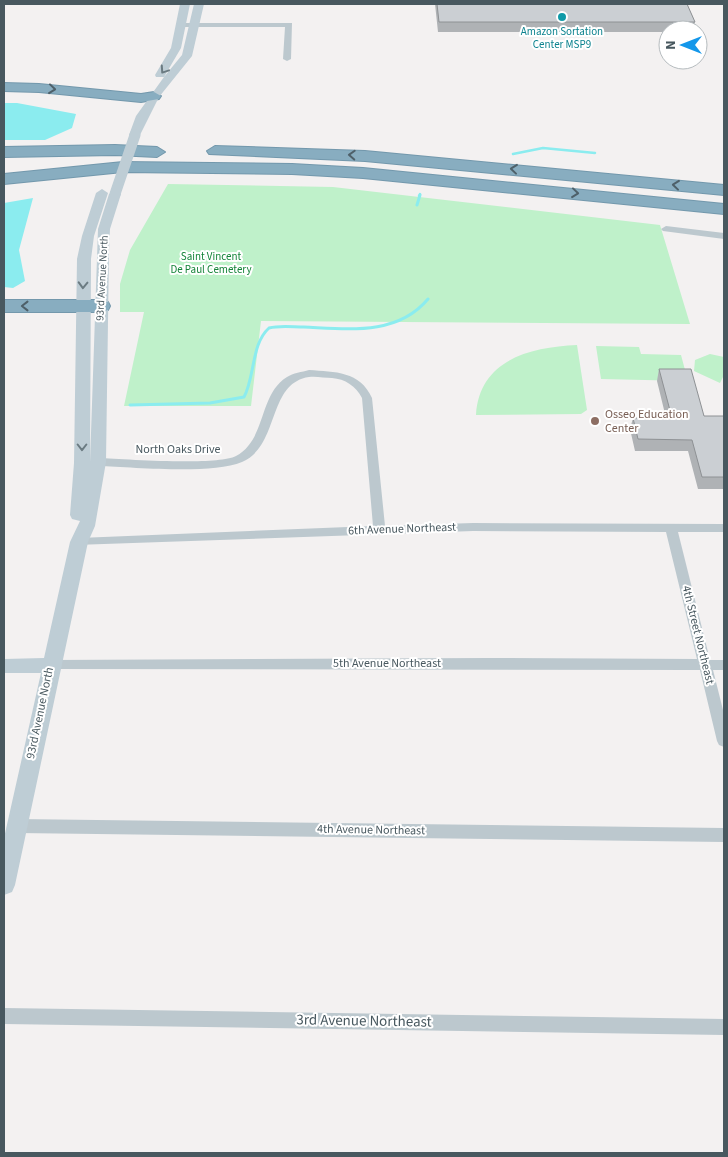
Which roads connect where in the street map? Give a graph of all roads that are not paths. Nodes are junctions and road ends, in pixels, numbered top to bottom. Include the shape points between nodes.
1 (185, 4) edge
2 (199, 4) edge
3 (181, 25) junction
4 (196, 25) junction
5 (287, 58) dead end
6 (4, 87) edge
7 (147, 97) junction
8 (201, 151) dead end
9 (4, 152) edge
10 (4, 163) edge
11 (292, 169) junction
12 (4, 178) edge
13 (4, 190) edge
14 (724, 190) edge
15 (108, 194) junction
16 (724, 209) edge
17 (666, 230) dead end
18 (724, 236) edge
19 (4, 306) edge
20 (91, 306) junction
21 (98, 462) junction
22 (671, 528) junction
23 (724, 528) edge
24 (379, 530) junction
25 (79, 542) junction
26 (705, 665) junction
27 (724, 665) edge
28 (4, 666) edge
29 (51, 666) junction
30 (724, 741) edge
31 (17, 826) junction
32 (724, 835) edge
33 (4, 885) edge
34 (4, 1016) edge
35 (724, 1026) edge

1 - 3 street, 93rd Avenue North
2 - 4 street, 93rd Avenue North
3 - 4 street
3 -> 7 street, 93rd Avenue North via 172,58
4 - 5 street via 289,25
4 - 7 street, 93rd Avenue North via 184,60
6 -> 7 highway
7 - 15 street, 93rd Avenue North, bridge via 142,116 129,134
14 -> 8 highway via 365,156
9 - 10 highway via 168,152
11 - 12 highway via 123,167
11 - 13 highway via 147,174
11 -> 16 highway
15 - 20 street, 93rd Avenue North
15 -> 20 street, 93rd Avenue North via 88,236 84,259
17 - 18 street
20 -> 19 highway
20 - 21 street, 93rd Avenue North
20 -> 25 street, 93rd Avenue North via 76,530
21 - 24 street, North Oaks Drive via 215,463 239,459 262,437 275,395 286,382 306,375 341,376 359,385 367,398
21 - 25 street, 93rd Avenue North via 88,526
22 - 23 street, 6th Avenue Northeast
22 - 24 street, 6th Avenue Northeast via 473,526
22 - 26 street, 4th Street Northeast
24 - 25 street, 6th Avenue Northeast
25 - 29 street, 93rd Avenue North
26 - 27 street, 5th Avenue Northeast
26 - 29 street, 5th Avenue Northeast
26 - 30 street, 4th Street Northeast
28 - 29 street
29 - 31 street, 93rd Avenue North
31 - 32 street, 4th Avenue Northeast
31 - 33 street, 93rd Avenue North
34 - 35 street, 3rd Avenue Northeast

